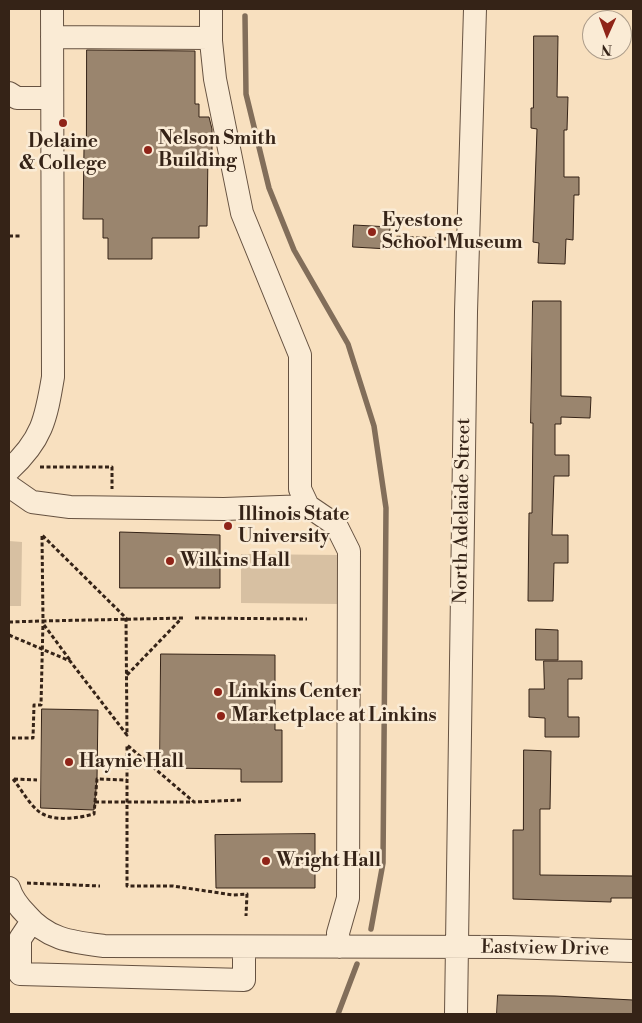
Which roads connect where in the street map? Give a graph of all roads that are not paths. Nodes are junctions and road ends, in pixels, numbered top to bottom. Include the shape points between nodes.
1 (52, 9) edge
2 (211, 9) edge
3 (475, 9) edge
4 (52, 37) junction
5 (211, 38) junction
6 (9, 93) edge
7 (52, 98) junction
8 (9, 470) edge
9 (9, 486) edge
10 (308, 506) junction
11 (15, 885) edge
12 (32, 921) junction
13 (244, 946) junction
14 (339, 947) junction
15 (457, 948) junction
16 (633, 951) edge
17 (456, 1014) edge

1 - 4 street
2 - 5 street
3 - 15 street, North Adelaide Street via 468,240
4 - 5 street
4 - 7 street
5 - 10 street via 215,79 242,213 300,355 300,488
6 - 7 street via 17,98
7 - 8 street via 53,377 48,412 37,439
9 - 10 street via 32,502 70,507 224,509
10 - 14 street via 336,525 349,551 348,898 338,933
11 - 12 street, Eastview Drive via 11,896
12 - 13 street, Eastview Drive via 52,936 76,943
12 - 13 street via 20,939 20,974 244,980
13 - 14 street, Eastview Drive
14 - 15 street, Eastview Drive
15 - 16 street, Eastview Drive
15 - 17 street, North Adelaide Street

